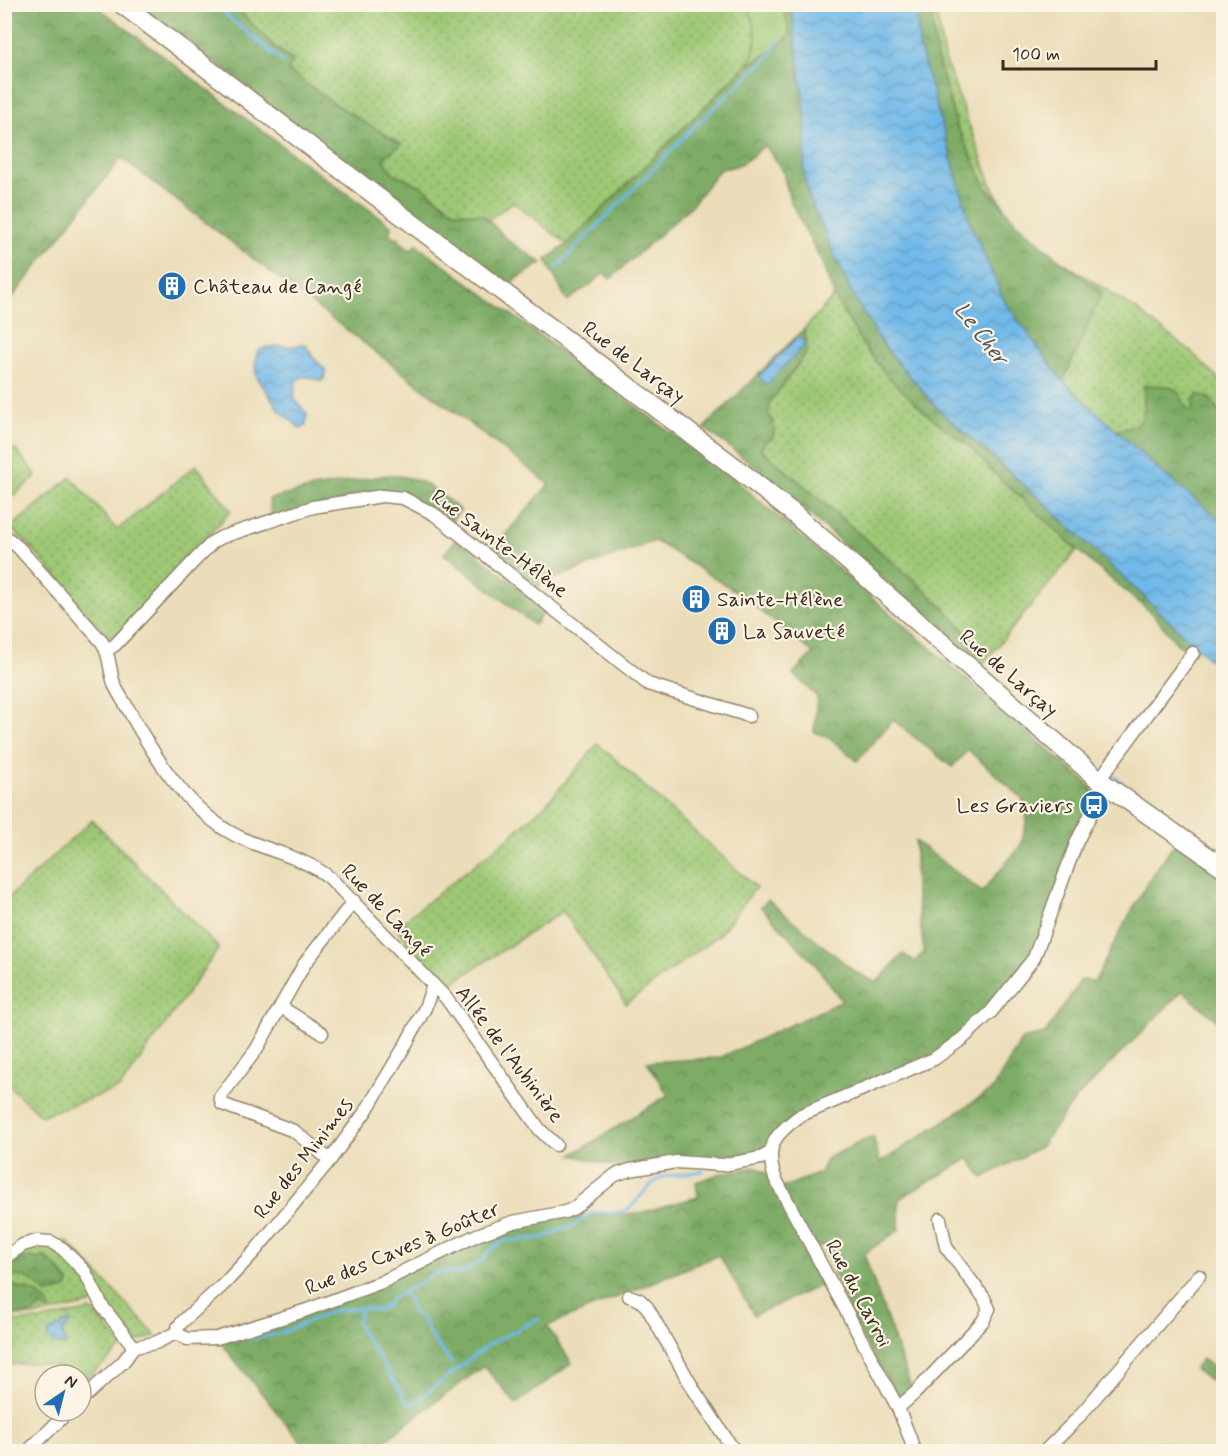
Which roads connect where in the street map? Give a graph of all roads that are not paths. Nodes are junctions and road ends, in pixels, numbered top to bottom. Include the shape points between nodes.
1 (122, 4) edge
2 (4, 535) edge
3 (107, 650) junction
4 (1193, 653) dead end
5 (749, 716) dead end
6 (1103, 783) junction
7 (1224, 868) edge
8 (354, 901) junction
9 (433, 985) junction
10 (281, 1007) junction
11 (322, 1033) dead end
12 (556, 1145) dead end
13 (770, 1153) junction
14 (330, 1160) junction
15 (940, 1219) dead end
16 (4, 1258) edge
17 (1199, 1276) dead end
18 (629, 1296) dead end
19 (176, 1333) junction
20 (134, 1347) junction
21 (93, 1389) edge
22 (897, 1408) junction
23 (57, 1423) edge
24 (27, 1452) edge
25 (737, 1452) edge
26 (914, 1452) edge
27 (1044, 1452) edge
28 (1162, 1452) edge
29 (1171, 1452) edge

1 - 6 main road, Rue de Larçay via 764,490
2 - 3 street, Rue de Cangé
3 - 5 street, Rue Sainte-Hélène via 222,537 313,507 393,496 434,514 648,684
3 - 8 street, Rue de Cangé via 116,687 152,753 186,796 226,830 254,845 315,867
4 - 6 street
6 - 7 main road, Rue de Larçay
6 - 13 street via 1034,958 1010,990 962,1039 933,1059 801,1115 779,1133
8 - 9 street, Rue de Cangé
8 - 10 street via 305,963
9 - 12 street, Allée de l'Aubinière via 457,1011 540,1130
9 - 14 street, Rue des Minimes via 406,1044 366,1111
10 - 11 street
10 - 14 street via 256,1050 220,1097 222,1104 294,1131
13 - 19 street, Rue des Caves à Goûter via 723,1165 676,1162 630,1170 610,1178 565,1212 513,1222 477,1235 382,1282 304,1311 218,1338 187,1339
13 - 22 street, Rue du Carroi via 770,1164 780,1188
14 - 19 street, Rue des Minimes via 255,1251 183,1321
15 - 22 street via 945,1247 989,1309 983,1321
16 - 20 street via 37,1241 51,1242 63,1249 85,1272 102,1306
17 - 27 street
18 - 25 street via 647,1307 694,1390
19 - 20 street
20 - 21 street
22 - 26 street, Rue du Carroi
23 - 24 street
28 - 29 street

